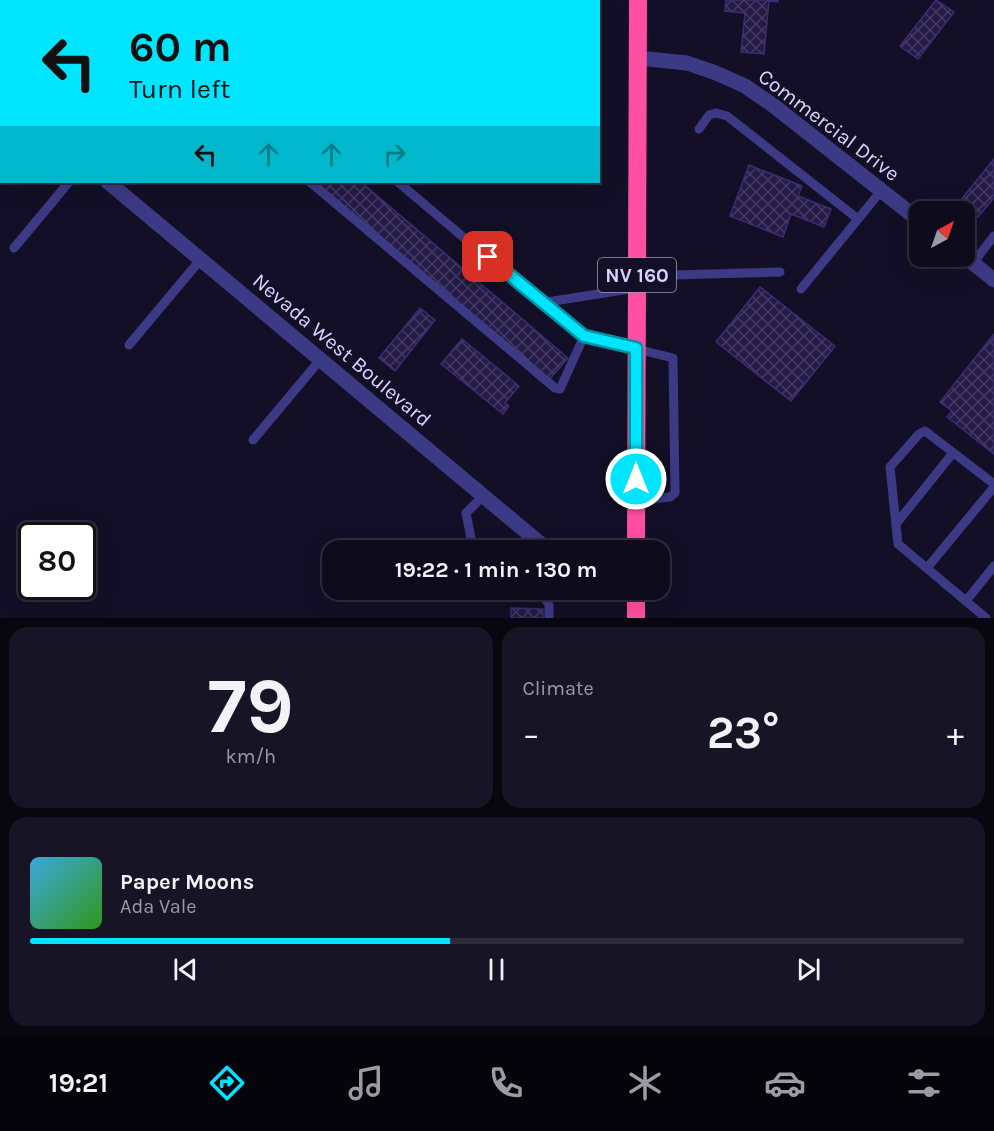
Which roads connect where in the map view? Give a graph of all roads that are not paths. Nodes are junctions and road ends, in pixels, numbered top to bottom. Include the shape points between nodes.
1 (638, 0) edge
2 (638, 58) junction
3 (699, 129) dead end
4 (68, 183) edge
5 (109, 183) edge
6 (311, 183) edge
7 (399, 183) edge
8 (881, 191) junction
9 (909, 213) edge
10 (858, 219) junction
11 (994, 236) edge
12 (14, 248) dead end
13 (975, 254) edge
14 (201, 259) junction
15 (975, 265) edge
16 (780, 272) dead end
17 (994, 280) edge
18 (636, 282) junction
19 (801, 289) dead end
20 (541, 303) junction
21 (584, 336) junction
22 (129, 345) dead end
23 (636, 348) junction
24 (320, 360) junction
25 (253, 440) dead end
26 (953, 453) junction
27 (994, 486) edge
28 (483, 496) junction
29 (636, 501) junction
30 (896, 524) junction
31 (471, 540) edge
32 (536, 540) edge
33 (636, 540) edge
34 (994, 566) edge
35 (927, 568) junction
36 (546, 600) edge
37 (636, 600) edge
38 (966, 601) junction
39 (549, 618) edge
40 (636, 618) edge
41 (986, 618) edge

1 - 2 highway, NV 160
2 - 8 street, Commercial Drive via 687,63 745,86
2 - 18 highway, NV 160
3 - 10 lane via 709,115 727,116
4 - 12 lane
5 - 14 street, Nevada West Boulevard
6 - 21 lane via 555,388 560,389
7 - 20 lane
8 - 9 street, Commercial Drive
8 - 10 lane
10 - 19 lane
11 - 13 lane
14 - 22 lane
14 - 24 street, Nevada West Boulevard
15 - 17 street
16 - 18 lane
18 - 20 lane
18 - 23 highway, NV 160
20 - 21 lane
21 - 23 lane
23 - 29 highway, NV 160
23 - 29 lane via 673,358 675,493
24 - 25 lane
24 - 28 street, Nevada West Boulevard
26 - 27 lane
26 - 30 lane
26 - 30 lane via 925,431 890,467
27 - 35 lane
28 - 31 lane via 466,513
28 - 32 street, Nevada West Boulevard
29 - 33 highway, NV 160
30 - 35 lane via 898,544
34 - 38 lane
35 - 38 lane
36 - 39 lane
37 - 40 highway
38 - 41 lane

